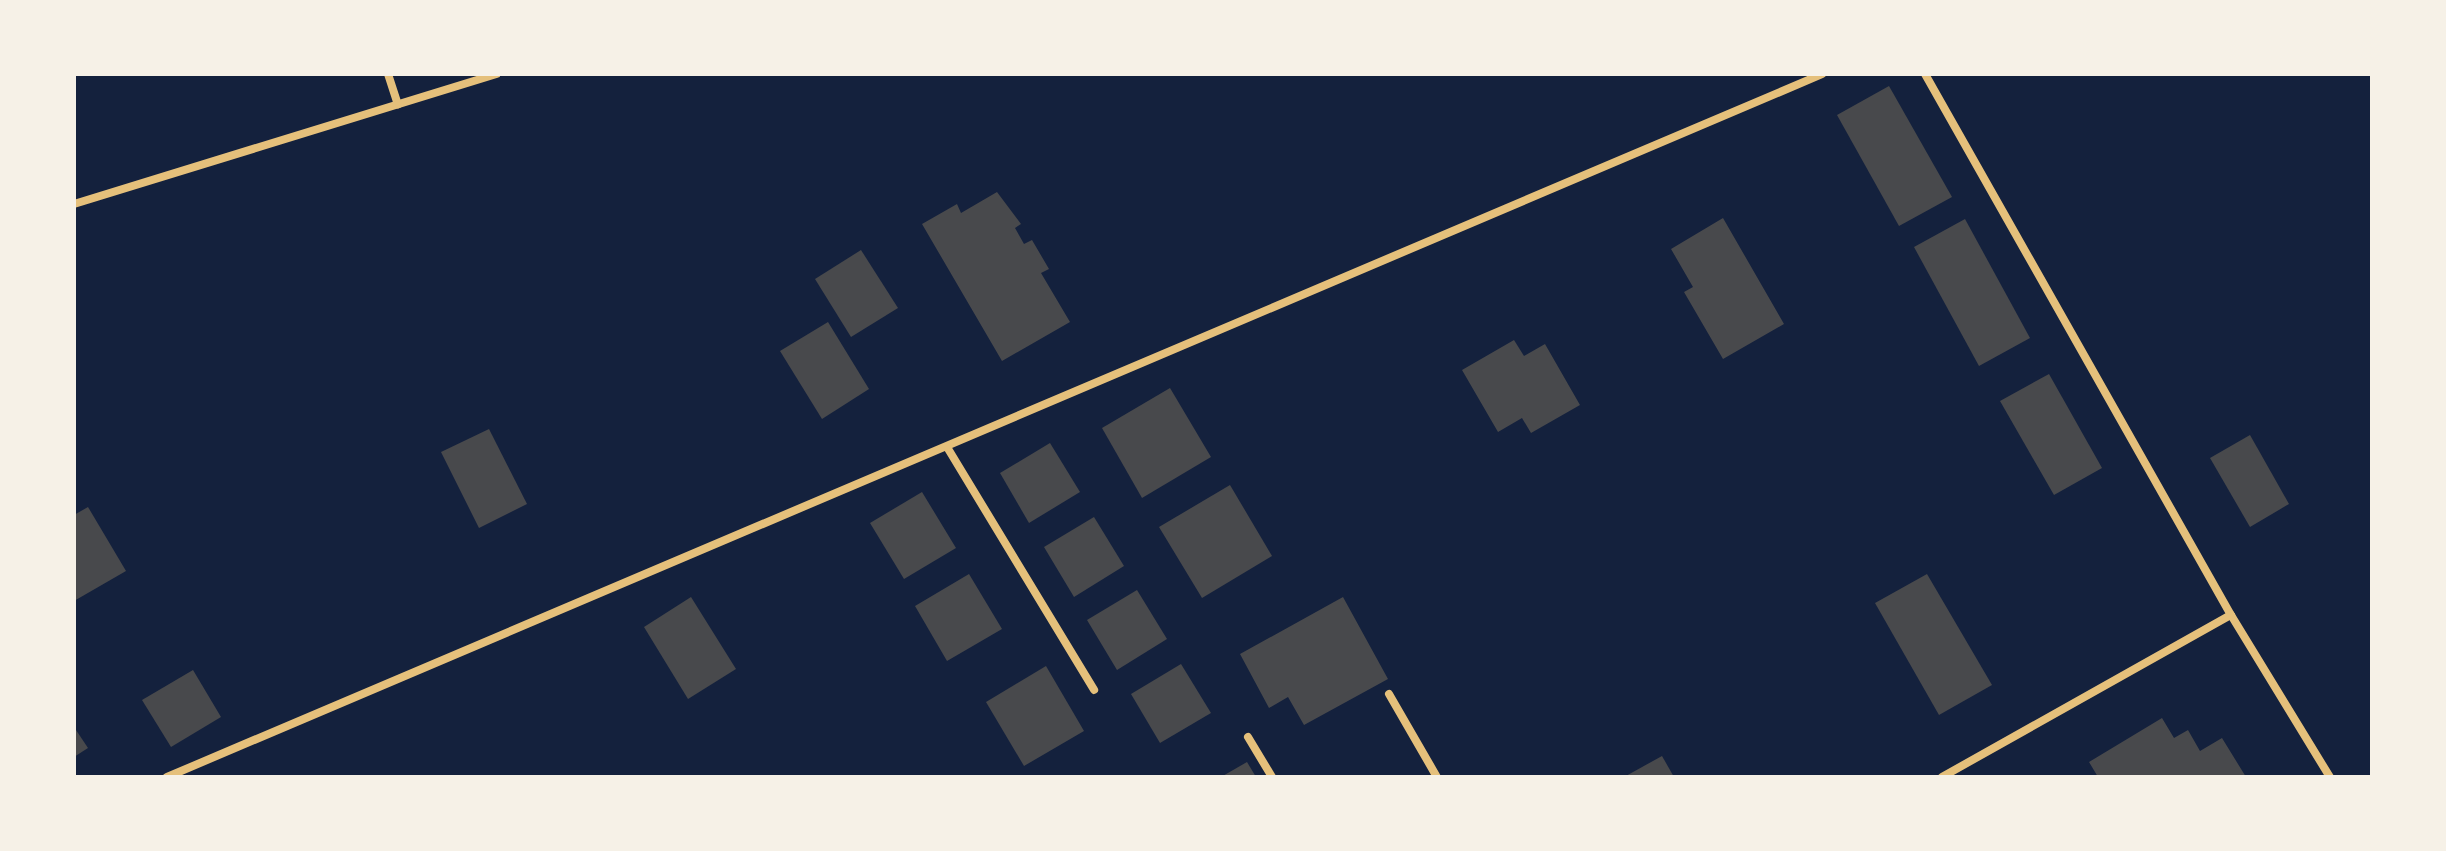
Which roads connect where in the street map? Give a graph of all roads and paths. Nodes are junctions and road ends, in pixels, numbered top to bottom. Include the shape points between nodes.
1 (388, 74) edge
2 (496, 74) edge
3 (1822, 74) edge
4 (1925, 74) edge
5 (398, 104) junction
6 (74, 204) edge
7 (947, 447) junction
8 (2231, 615) junction
9 (1094, 690) dead end
10 (1389, 694) dead end
11 (1248, 737) dead end
12 (167, 777) edge
13 (1272, 777) edge
14 (1437, 777) edge
15 (1942, 777) edge
16 (2330, 777) edge

1 - 5 street
2 - 5 street
3 - 7 street
4 - 8 street
5 - 6 street
7 - 9 street
7 - 12 street
8 - 15 street
8 - 16 street
10 - 14 street
11 - 13 street

